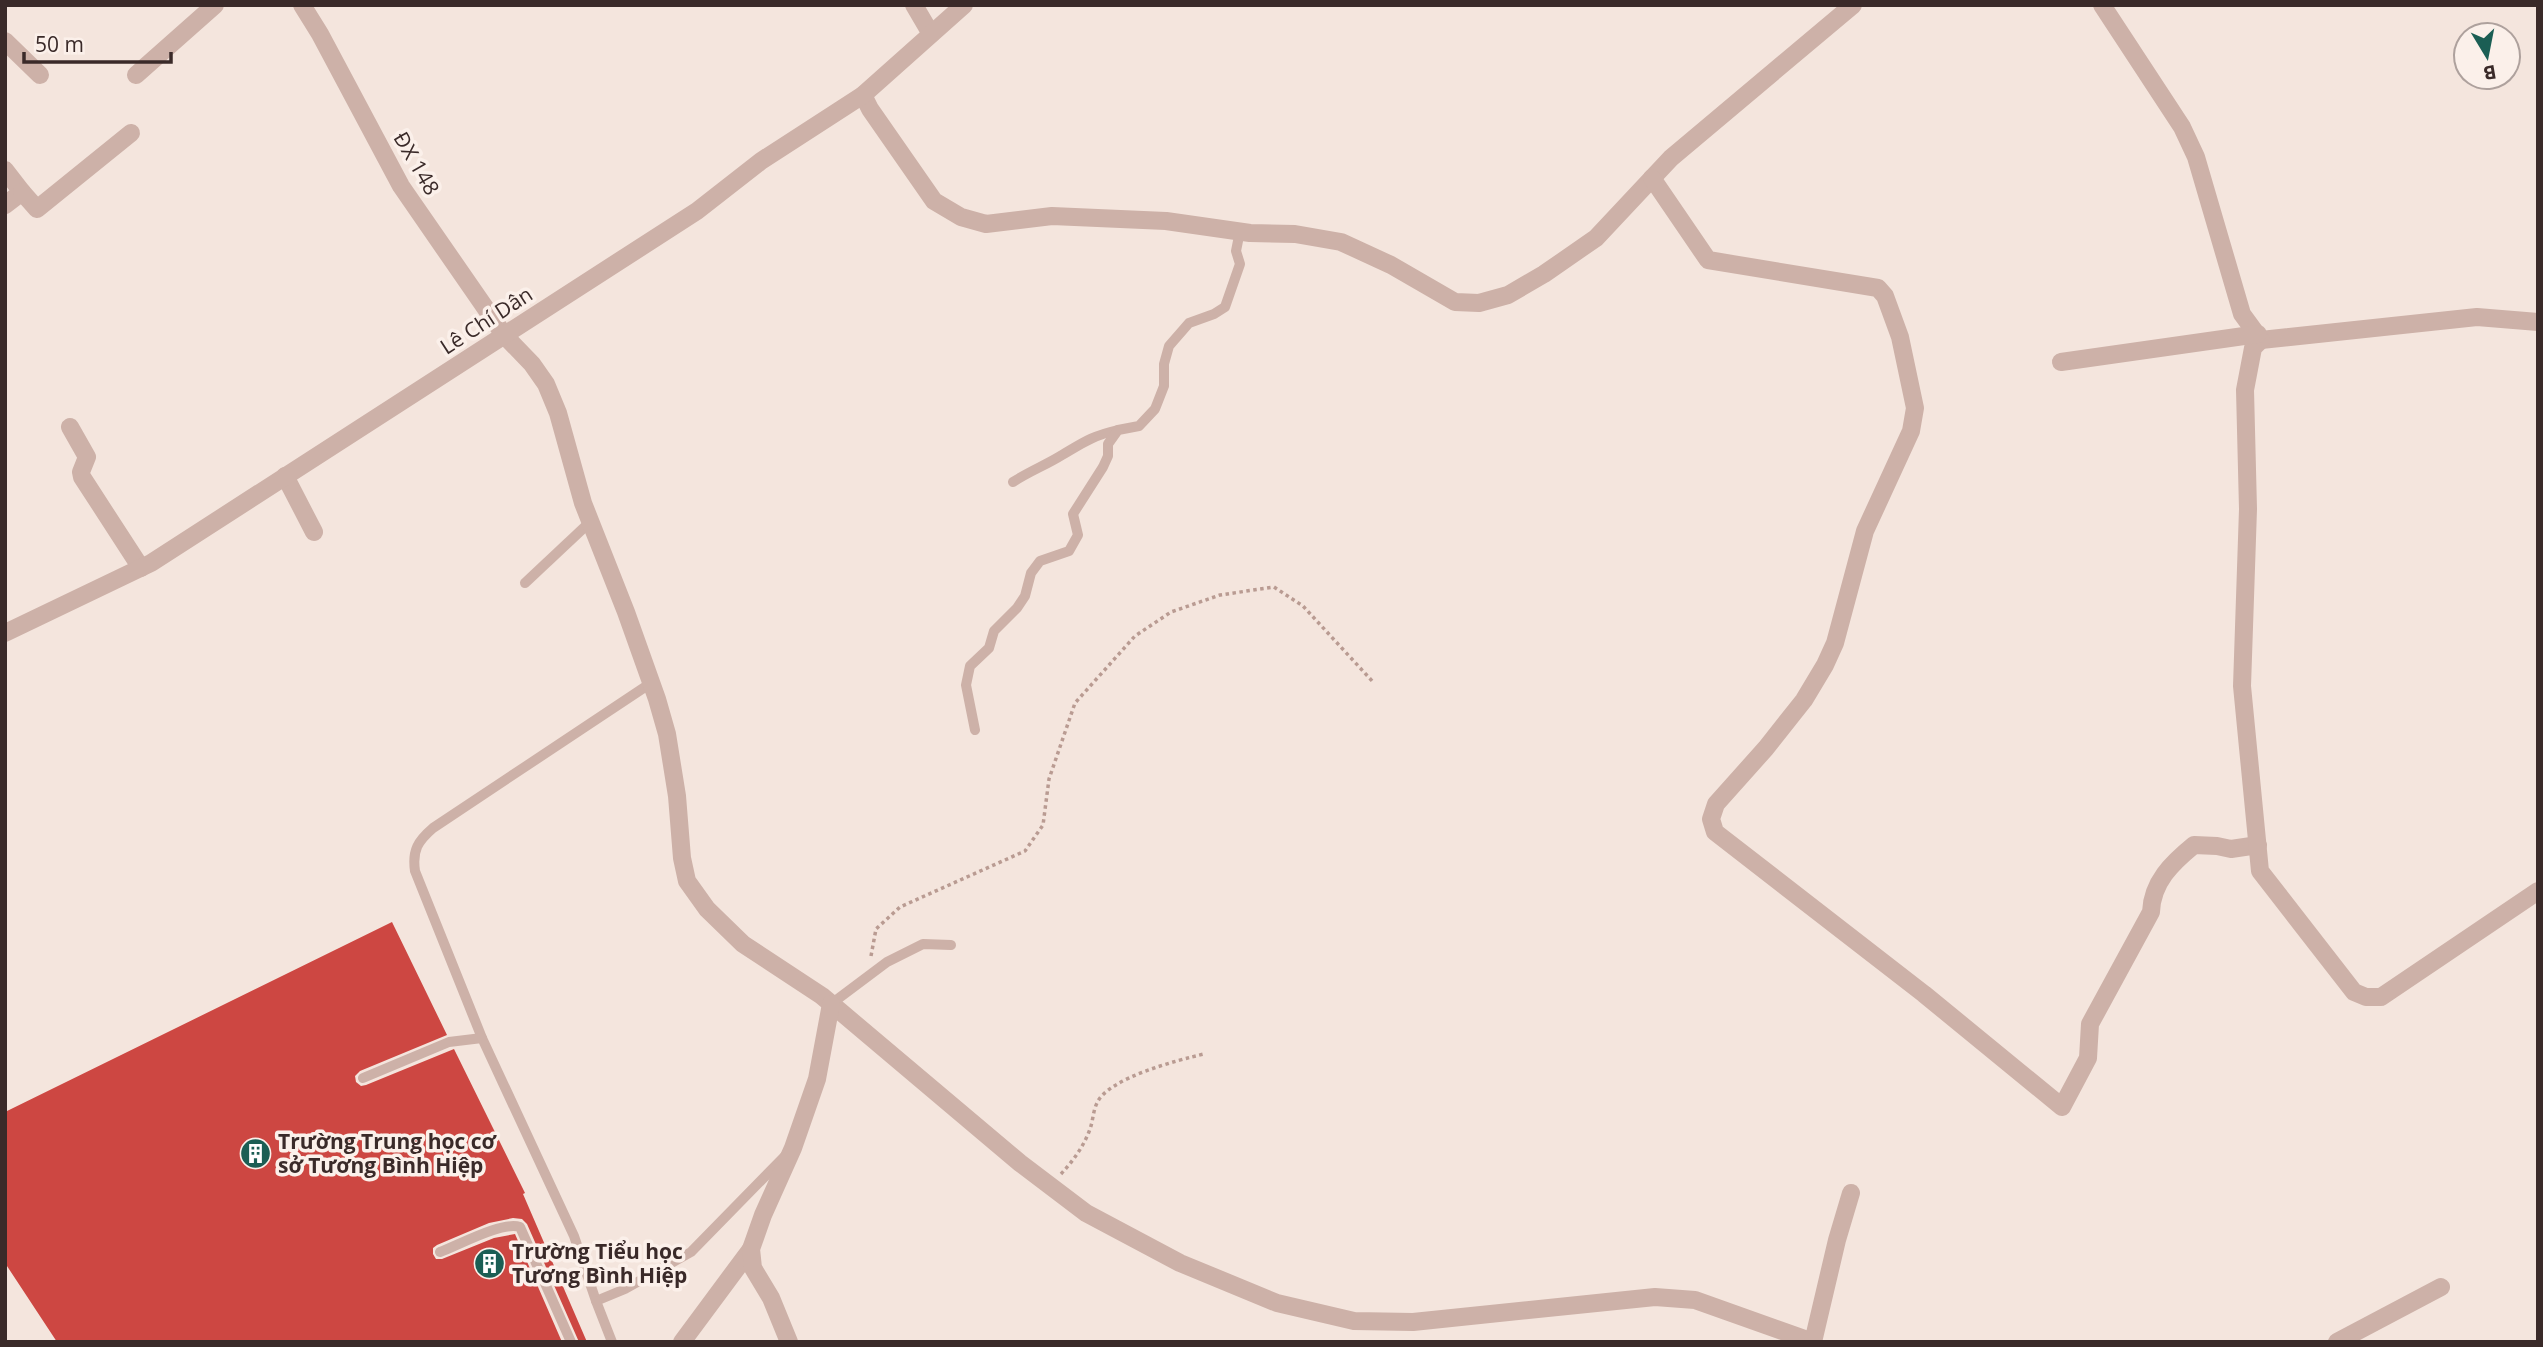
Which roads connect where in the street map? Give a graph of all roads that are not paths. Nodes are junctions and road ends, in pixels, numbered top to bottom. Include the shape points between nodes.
1 (215, 5) edge
2 (302, 5) edge
3 (914, 5) edge
4 (964, 5) edge
5 (1853, 5) edge
6 (2102, 5) edge
7 (931, 34) junction
8 (5, 41) edge
9 (40, 75) dead end
10 (136, 75) dead end
11 (863, 95) junction
12 (131, 133) dead end
13 (5, 170) edge
14 (1652, 178) junction
15 (22, 192) junction
16 (5, 205) edge
17 (1240, 231) junction
18 (2538, 322) edge
19 (504, 335) junction
20 (2260, 337) junction
21 (2061, 362) dead end
22 (70, 427) dead end
23 (1118, 430) junction
24 (285, 476) junction
25 (1013, 482) dead end
26 (590, 522) junction
27 (314, 532) dead end
28 (141, 568) junction
29 (525, 583) dead end
30 (5, 633) edge
31 (651, 683) junction
32 (975, 730) dead end
33 (2258, 845) junction
34 (2538, 891) edge
35 (951, 945) dead end
36 (831, 1004) junction
37 (482, 1038) junction
38 (363, 1078) dead end
39 (793, 1148) junction
40 (1851, 1193) dead end
41 (751, 1249) junction
42 (440, 1252) dead end
43 (2441, 1287) dead end
44 (596, 1301) junction
45 (571, 1342) edge
46 (612, 1342) edge
47 (682, 1342) edge
48 (789, 1342) edge
49 (1813, 1342) edge
50 (2337, 1342) edge

1 - 10 street
2 - 19 street, ĐX 148 via 401,186
3 - 7 street
4 - 7 street, Lê Chí Dân
5 - 14 street
6 - 20 street via 2182,127 2242,314
7 - 11 street, Lê Chí Dân
8 - 9 street
11 - 17 street via 934,201 961,217 986,224 1052,216 1166,221
11 - 19 street, Lê Chí Dân via 761,161 697,211
12 - 15 street via 37,209
13 - 15 street
14 - 17 street via 1596,239 1508,295 1479,303 1455,302 1341,242
14 - 33 street via 1708,260 1878,288 1900,337 1915,408 1911,431 1865,531 1825,665 1766,748 1716,804 1711,819 1715,832 2062,1107 2088,1058 2090,1024 2151,912 2151,896 2170,866 2194,845 2231,849
15 - 16 street
17 - 23 lane via 1236,251 1240,264 1226,307 1189,323 1169,346 1164,386 1154,409 1139,426
18 - 20 street via 2477,317
19 - 24 street, Lê Chí Dân
19 - 26 street, ĐX 148 via 546,384
20 - 21 street
20 - 33 street via 2253,348 2245,390 2248,509 2242,686
22 - 28 street via 87,457 82,477
23 - 25 lane via 1094,435
23 - 32 lane via 1108,444 1103,467 1073,514 1078,535 1069,551 1040,561 1031,573 1025,596 994,631 989,648 970,666 966,685
24 - 27 street
24 - 28 street, Lê Chí Dân
26 - 29 lane
26 - 31 street, ĐX 148
28 - 30 street, Lê Chí Dân
31 - 36 street, ĐX 148 via 667,734 687,881 707,909 743,944
31 - 37 lane via 432,828 415,847 415,871
33 - 34 street via 2260,871 2354,992 2367,998 2381,997
35 - 36 lane via 923,944 887,962
36 - 39 street via 817,1079
36 - 49 street, ĐX 148 via 1086,1213 1180,1264 1277,1303 1354,1321 1413,1322 1655,1297 1695,1300
37 - 38 lane via 449,1042
37 - 44 lane via 574,1236
39 - 41 street
39 - 44 lane via 691,1252
40 - 49 street
41 - 47 street
41 - 48 street via 753,1268
42 - 45 lane via 513,1224 520,1227
43 - 50 street
44 - 46 lane

